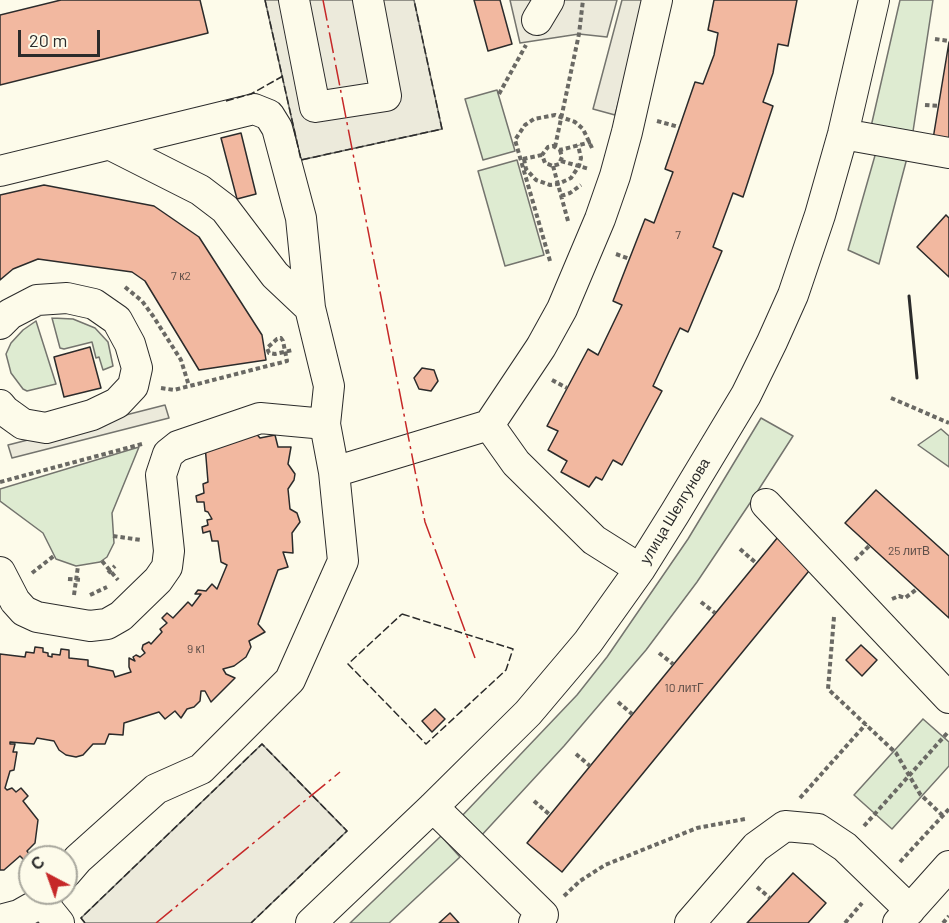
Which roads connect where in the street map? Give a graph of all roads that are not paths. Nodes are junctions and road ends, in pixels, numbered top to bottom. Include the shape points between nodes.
1 (294, 0) edge
2 (368, 0) edge
3 (657, 0) edge
4 (874, 0) edge
5 (843, 134) junction
6 (111, 145) junction
7 (949, 153) edge
8 (0, 171) edge
9 (310, 308) junction
10 (0, 324) edge
11 (0, 405) edge
12 (325, 424) junction
13 (489, 425) junction
14 (334, 472) junction
15 (766, 504) dead end
16 (640, 568) junction
17 (0, 572) edge
18 (949, 698) edge
19 (433, 807) junction
20 (78, 859) edge
21 (949, 867) edge
22 (50, 906) edge
23 (904, 916) edge
24 (0, 920) edge
25 (543, 920) edge
26 (311, 923) edge
27 (690, 923) edge

1 - 2 street via 315,107 386,96
3 - 13 street via 631,119 589,244 562,309
4 - 5 street, улица Шелгунова
5 - 7 street
5 - 16 street, улица Шелгунова via 793,295 772,342 746,394
6 - 8 street
6 - 9 street via 200,190 225,209 275,274
6 - 9 street via 254,109 269,115 277,128 301,218
9 - 12 street via 329,386
10 - 11 street via 10,314 38,300 67,298 94,304 117,320 137,368 133,386 117,403 92,415 46,428 23,424
12 - 14 street
12 - 17 street via 260,418 189,440 168,454 161,475 170,551 167,567 121,616 107,624 90,626 24,611
13 - 14 street
13 - 16 street via 516,463 594,540
14 - 20 street via 343,561 290,680 201,769 156,789
15 - 18 street
16 - 19 street, улица Шелгунова via 588,642 528,713
19 - 25 street
19 - 26 street, улица Шелгунова
21 - 23 street
22 - 24 street
23 - 27 street via 845,848 818,829 784,826 756,847

